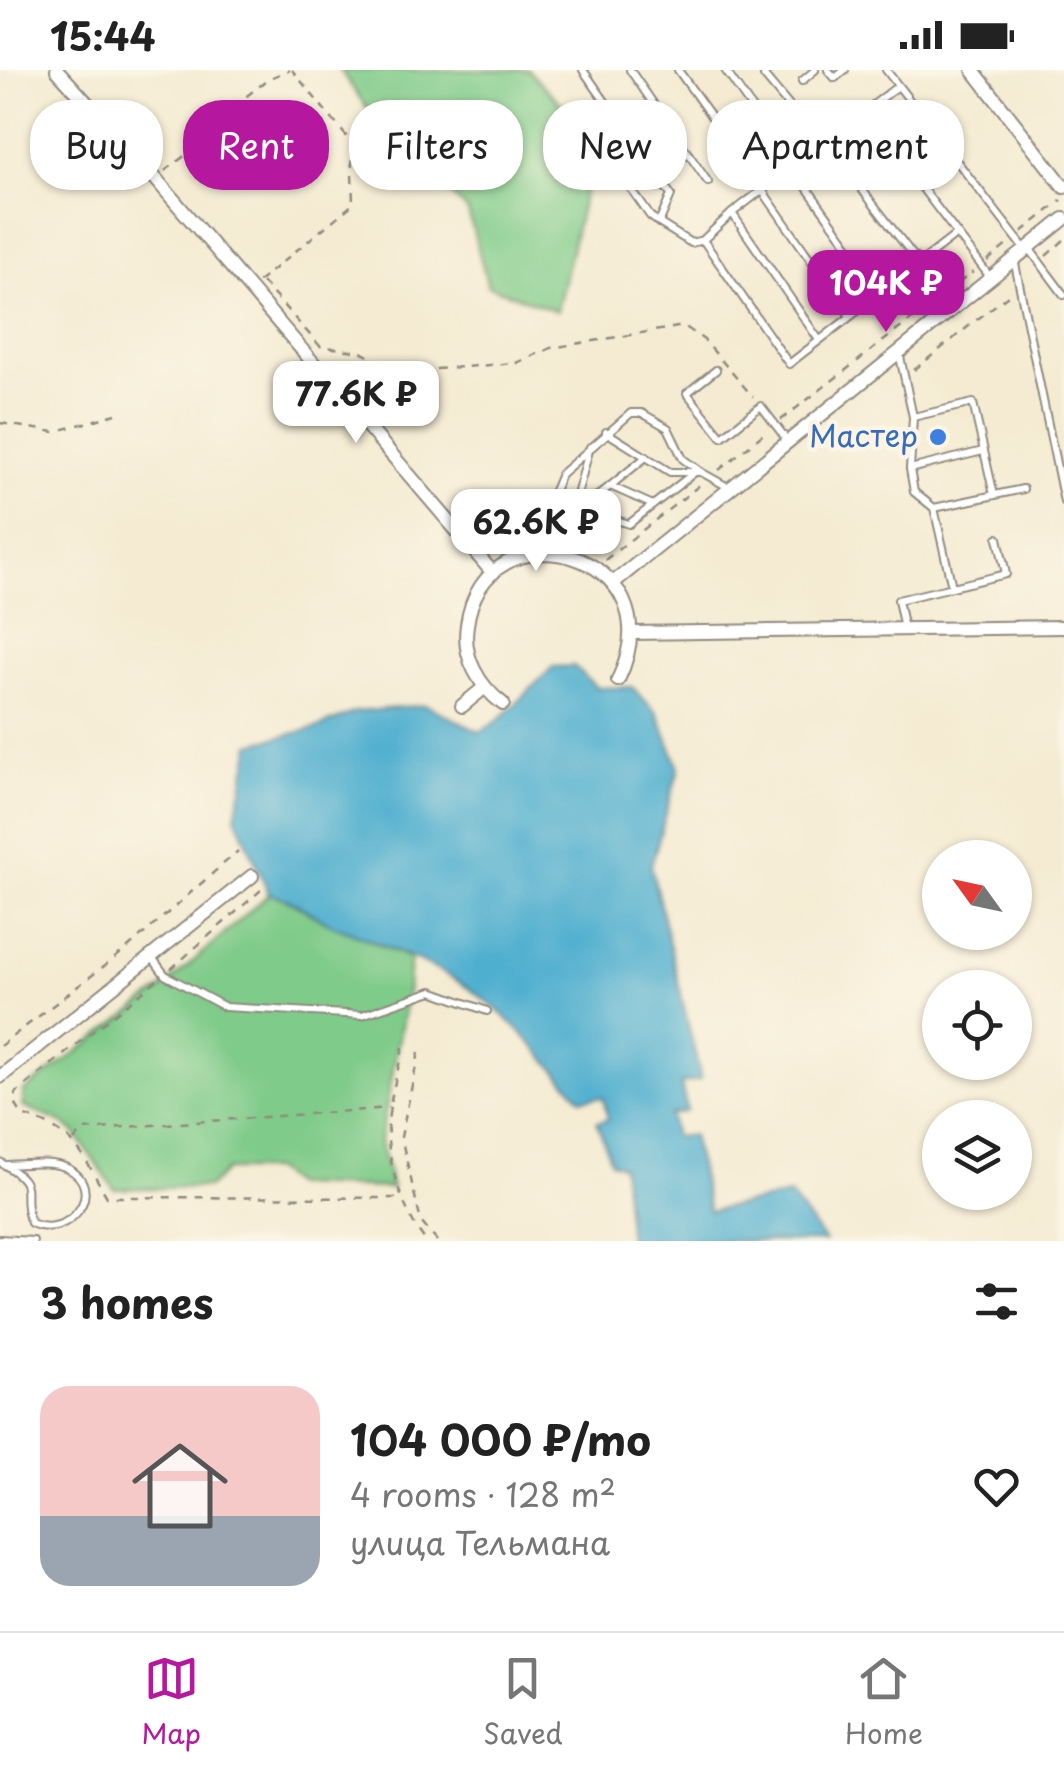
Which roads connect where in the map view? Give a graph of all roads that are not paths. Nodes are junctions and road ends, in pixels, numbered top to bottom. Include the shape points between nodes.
1 (58, 70) edge
2 (582, 70) edge
3 (630, 70) edge
4 (678, 70) edge
5 (724, 70) edge
6 (767, 70) edge
7 (815, 70) edge
8 (828, 70) edge
9 (845, 70) edge
10 (886, 70) edge
11 (973, 70) edge
12 (802, 80) dead end
13 (898, 86) junction
14 (603, 100) edge
15 (746, 100) edge
16 (785, 100) edge
17 (880, 100) edge
18 (707, 111) edge
19 (707, 181) edge
20 (1064, 187) edge
21 (632, 190) edge
22 (667, 190) edge
23 (762, 190) joint
24 (809, 190) edge
25 (862, 190) edge
26 (923, 190) edge
27 (732, 213) junction
28 (1064, 219) edge
29 (659, 223) junction
30 (957, 234) junction
31 (703, 240) junction
32 (1023, 252) junction
33 (919, 263) junction
34 (991, 278) junction
35 (882, 292) junction
36 (1064, 295) edge
37 (850, 316) junction
38 (819, 340) junction
39 (899, 352) junction
40 (716, 370) dead end
41 (913, 417) junction
42 (606, 432) junction
43 (788, 441) junction
44 (590, 446) junction
45 (984, 451) junction
46 (646, 457) junction
47 (910, 468) junction
48 (698, 472) junction
49 (610, 486) junction
50 (729, 488) junction
51 (1024, 489) dead end
52 (994, 496) junction
53 (1064, 502) edge
54 (653, 505) junction
55 (574, 506) junction
56 (934, 508) junction
57 (998, 538) dead end
58 (493, 573) junction
59 (613, 583) junction
60 (952, 587) junction
61 (1064, 627) edge
62 (904, 629) junction
63 (631, 633) junction
64 (618, 680) dead end
65 (485, 688) junction
66 (504, 704) dead end
67 (462, 706) dead end
68 (252, 876) dead end
69 (150, 955) junction
70 (487, 1011) dead end
71 (0, 1077) edge
72 (2, 1163) edge
73 (0, 1239) edge
74 (32, 1241) edge

1 - 58 street
2 - 14 lane
3 - 19 lane
4 - 18 lane
5 - 15 lane
6 - 16 lane via 764,76
7 - 12 lane
8 - 9 lane via 835,78
10 - 13 lane
11 - 20 street
13 - 17 lane
13 - 32 lane
21 - 29 lane
22 - 29 lane
23 - 27 lane
23 - 37 lane
24 - 35 lane
25 - 33 lane
26 - 30 lane
27 - 31 lane
27 - 38 lane
28 - 32 street
29 - 31 lane via 691,243
30 - 33 lane
30 - 34 lane
31 - 38 lane via 788,364
32 - 34 street
32 - 36 lane
32 - 53 lane via 1019,283
33 - 35 lane
34 - 39 street
35 - 37 lane
37 - 38 lane
39 - 41 lane
39 - 43 street
40 - 43 lane via 687,393 722,437 760,406
41 - 45 lane via 973,403
41 - 47 lane
42 - 44 lane
42 - 46 lane
42 - 48 lane via 630,413 642,413 672,433 683,460
43 - 50 street
44 - 55 lane
44 - 55 lane via 561,474 550,500 555,517
45 - 47 lane
45 - 52 lane
46 - 48 lane via 670,472
46 - 49 lane
47 - 56 lane via 914,492
48 - 50 lane
48 - 54 lane
49 - 54 lane
49 - 55 lane
50 - 59 street
51 - 52 lane
52 - 56 lane
54 - 55 lane via 628,524
56 - 60 lane
57 - 60 lane via 1006,574
58 - 59 street via 521,557 553,552 596,567
58 - 65 street via 470,609 466,630
59 - 63 street
60 - 62 lane via 898,600
61 - 62 street
62 - 63 street
63 - 64 street
65 - 66 street
65 - 67 street
68 - 69 street
69 - 70 lane via 165,975 225,1006 362,1015 432,991
69 - 71 street
72 - 72 lane via 24,1179 32,1222 47,1229 77,1219 85,1199 73,1172 55,1164
73 - 74 lane

